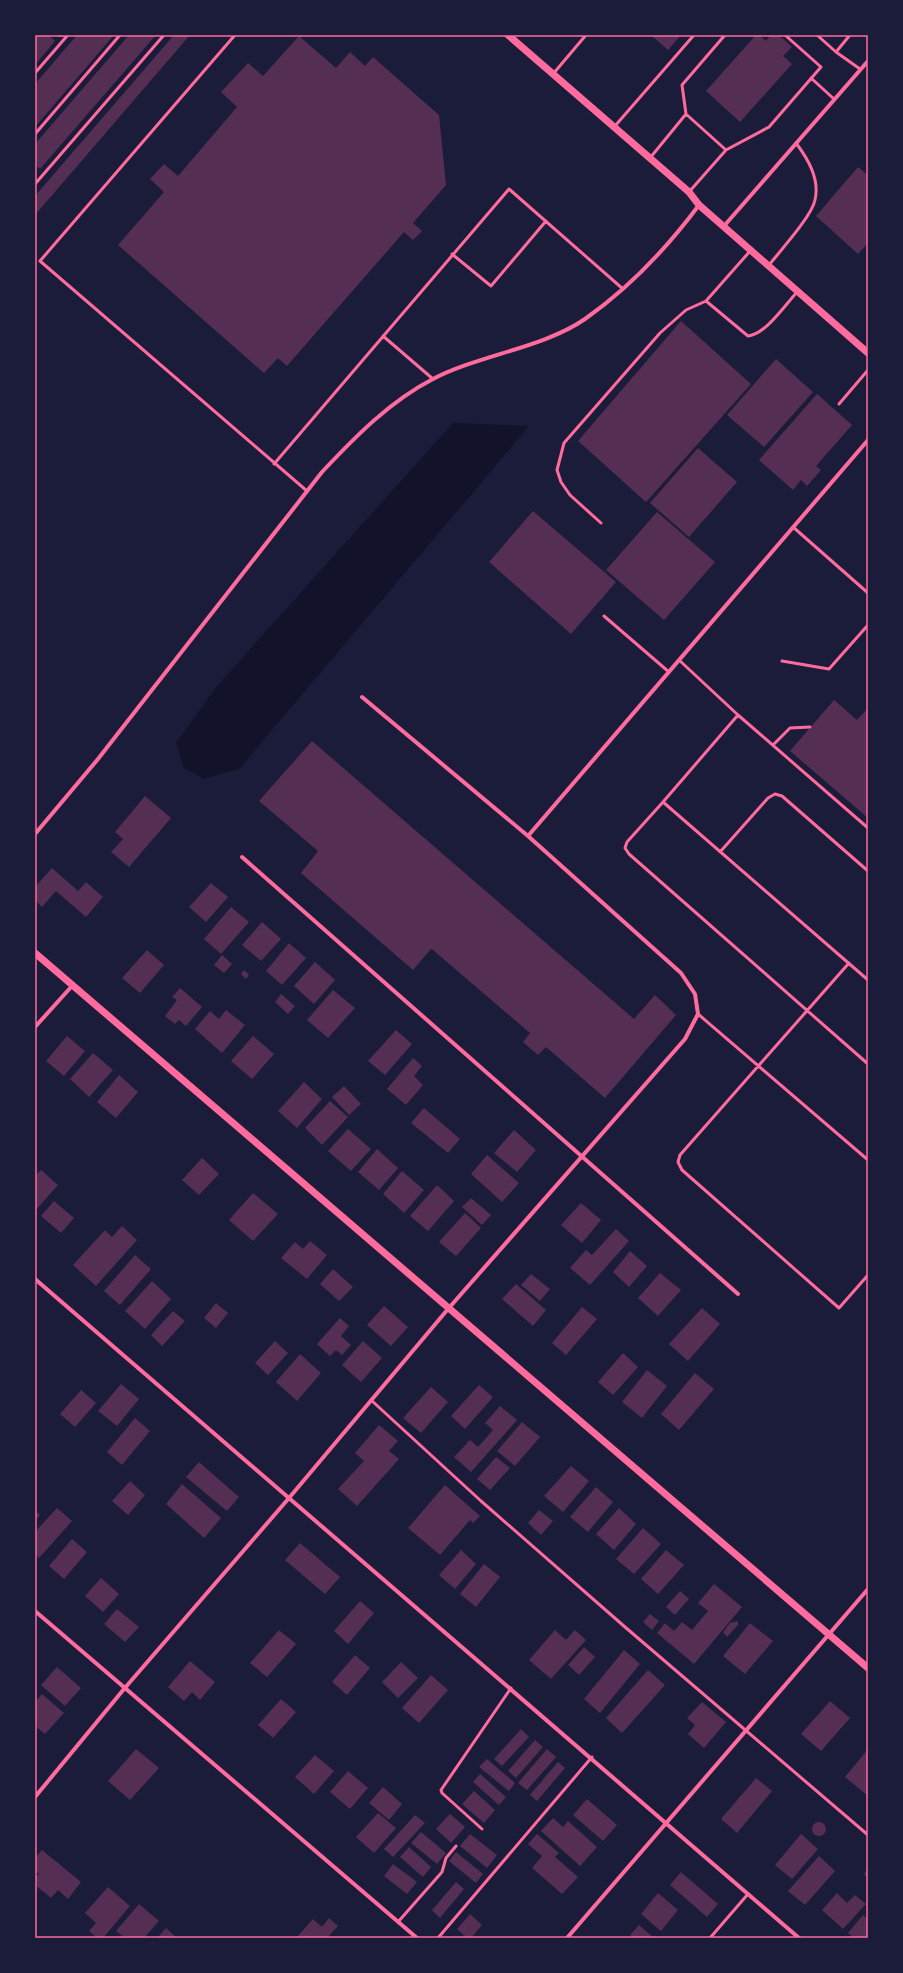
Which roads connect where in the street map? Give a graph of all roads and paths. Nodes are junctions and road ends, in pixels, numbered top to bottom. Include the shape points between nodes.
1 (59, 35) edge
2 (67, 35) edge
3 (120, 35) edge
4 (164, 35) edge
5 (234, 35) edge
6 (508, 35) edge
7 (586, 35) edge
8 (694, 35) edge
9 (726, 35) edge
10 (786, 35) edge
11 (817, 35) edge
12 (850, 35) edge
13 (836, 52) junction
14 (868, 60) edge
15 (860, 69) junction
16 (35, 73) edge
17 (553, 74) junction
18 (811, 78) junction
19 (834, 99) junction
20 (686, 114) junction
21 (615, 126) junction
22 (35, 134) edge
23 (796, 143) junction
24 (726, 150) junction
25 (650, 158) junction
26 (35, 184) edge
27 (689, 192) junction
28 (699, 205) junction
29 (546, 221) junction
30 (724, 226) junction
31 (751, 250) junction
32 (452, 254) junction
33 (768, 266) junction
34 (623, 289) junction
35 (798, 292) junction
36 (706, 301) junction
37 (383, 336) junction
38 (868, 354) edge
39 (868, 370) edge
40 (433, 379) junction
41 (839, 404) dead end
42 (868, 440) edge
43 (274, 464) junction
44 (307, 491) junction
45 (602, 523) dead end
46 (793, 527) junction
47 (868, 593) edge
48 (604, 616) dead end
49 (868, 625) edge
50 (679, 660) junction
51 (782, 662) dead end
52 (669, 672) junction
53 (362, 697) dead end
54 (738, 715) junction
55 (810, 727) dead end
56 (773, 745) junction
57 (663, 802) junction
58 (868, 828) edge
59 (35, 834) edge
60 (528, 836) junction
61 (720, 852) junction
62 (242, 857) dead end
63 (868, 871) edge
64 (35, 953) edge
65 (849, 963) junction
66 (868, 980) edge
67 (72, 986) junction
68 (807, 1011) junction
69 (698, 1014) junction
70 (35, 1028) edge
71 (868, 1064) edge
72 (760, 1066) junction
73 (583, 1156) junction
74 (868, 1160) edge
75 (868, 1275) edge
76 (35, 1279) edge
77 (738, 1294) dead end
78 (448, 1309) junction
79 (371, 1400) junction
80 (289, 1498) junction
81 (868, 1590) edge
82 (35, 1611) edge
83 (829, 1635) junction
84 (868, 1668) edge
85 (511, 1688) junction
86 (124, 1689) junction
87 (747, 1730) junction
88 (592, 1757) junction
89 (35, 1797) edge
90 (668, 1823) junction
91 (482, 1829) dead end
92 (868, 1835) edge
93 (456, 1846) dead end
94 (748, 1894) junction
95 (398, 1922) junction
96 (417, 1938) edge
97 (438, 1938) edge
98 (568, 1938) edge
99 (710, 1938) edge
100 (799, 1938) edge

1 - 2 lane
2 - 16 lane
3 - 22 lane
4 - 26 lane
5 - 43 lane via 40,261
6 - 17 street
7 - 17 lane
8 - 21 lane
9 - 20 lane via 682,85
10 - 18 lane via 822,67
11 - 13 lane
12 - 13 lane
13 - 15 lane
14 - 15 street
15 - 19 street
17 - 21 street
18 - 19 lane
18 - 24 lane via 769,127
19 - 23 street
20 - 24 lane
20 - 25 lane
21 - 25 street
23 - 30 street
23 - 33 lane via 809,160 816,200
24 - 27 lane
25 - 27 street
27 - 28 street
28 - 30 street
28 - 34 street via 685,224
29 - 32 lane via 509,189
29 - 32 lane via 491,286
29 - 34 lane
30 - 31 street
31 - 33 street
31 - 36 lane
32 - 37 lane
33 - 35 street
34 - 40 street via 585,319 558,333
35 - 36 lane via 764,328 756,335 748,336
35 - 38 street
36 - 45 lane via 686,310 660,333 564,443 557,470 561,482 570,495
37 - 40 lane
37 - 43 lane
39 - 41 lane
40 - 44 street via 404,397 360,431
42 - 46 street
43 - 44 lane
44 - 59 street via 98,759
46 - 47 lane
46 - 50 street
48 - 52 lane
49 - 51 lane via 829,669
50 - 52 street
50 - 54 lane
52 - 60 street
53 - 60 street
54 - 56 lane
54 - 57 lane
55 - 56 lane via 790,728
56 - 58 lane
57 - 61 lane
57 - 68 lane via 627,842 625,848 629,854
60 - 69 street via 681,973 695,994
61 - 63 lane via 768,798 775,794 782,796
61 - 65 lane
62 - 73 street
64 - 67 street
65 - 66 lane
65 - 68 lane
67 - 70 street
67 - 78 street
68 - 71 lane
68 - 72 lane
69 - 72 lane
69 - 73 street via 685,1039
72 - 74 lane
72 - 75 lane via 680,1155 678,1162 682,1170 839,1308
73 - 77 street
73 - 78 street
76 - 80 street
78 - 79 street
78 - 83 street
79 - 80 street
79 - 87 lane via 499,1517
80 - 85 street
80 - 86 street
81 - 83 street
82 - 86 street
83 - 84 street
83 - 87 street
85 - 88 street
85 - 91 lane via 441,1790 442,1794
86 - 89 street
86 - 95 street
87 - 90 street
87 - 92 lane
88 - 90 street
88 - 97 lane
90 - 94 street
90 - 98 street
93 - 95 lane via 446,1858 442,1872
94 - 99 lane
94 - 100 street
95 - 96 street

